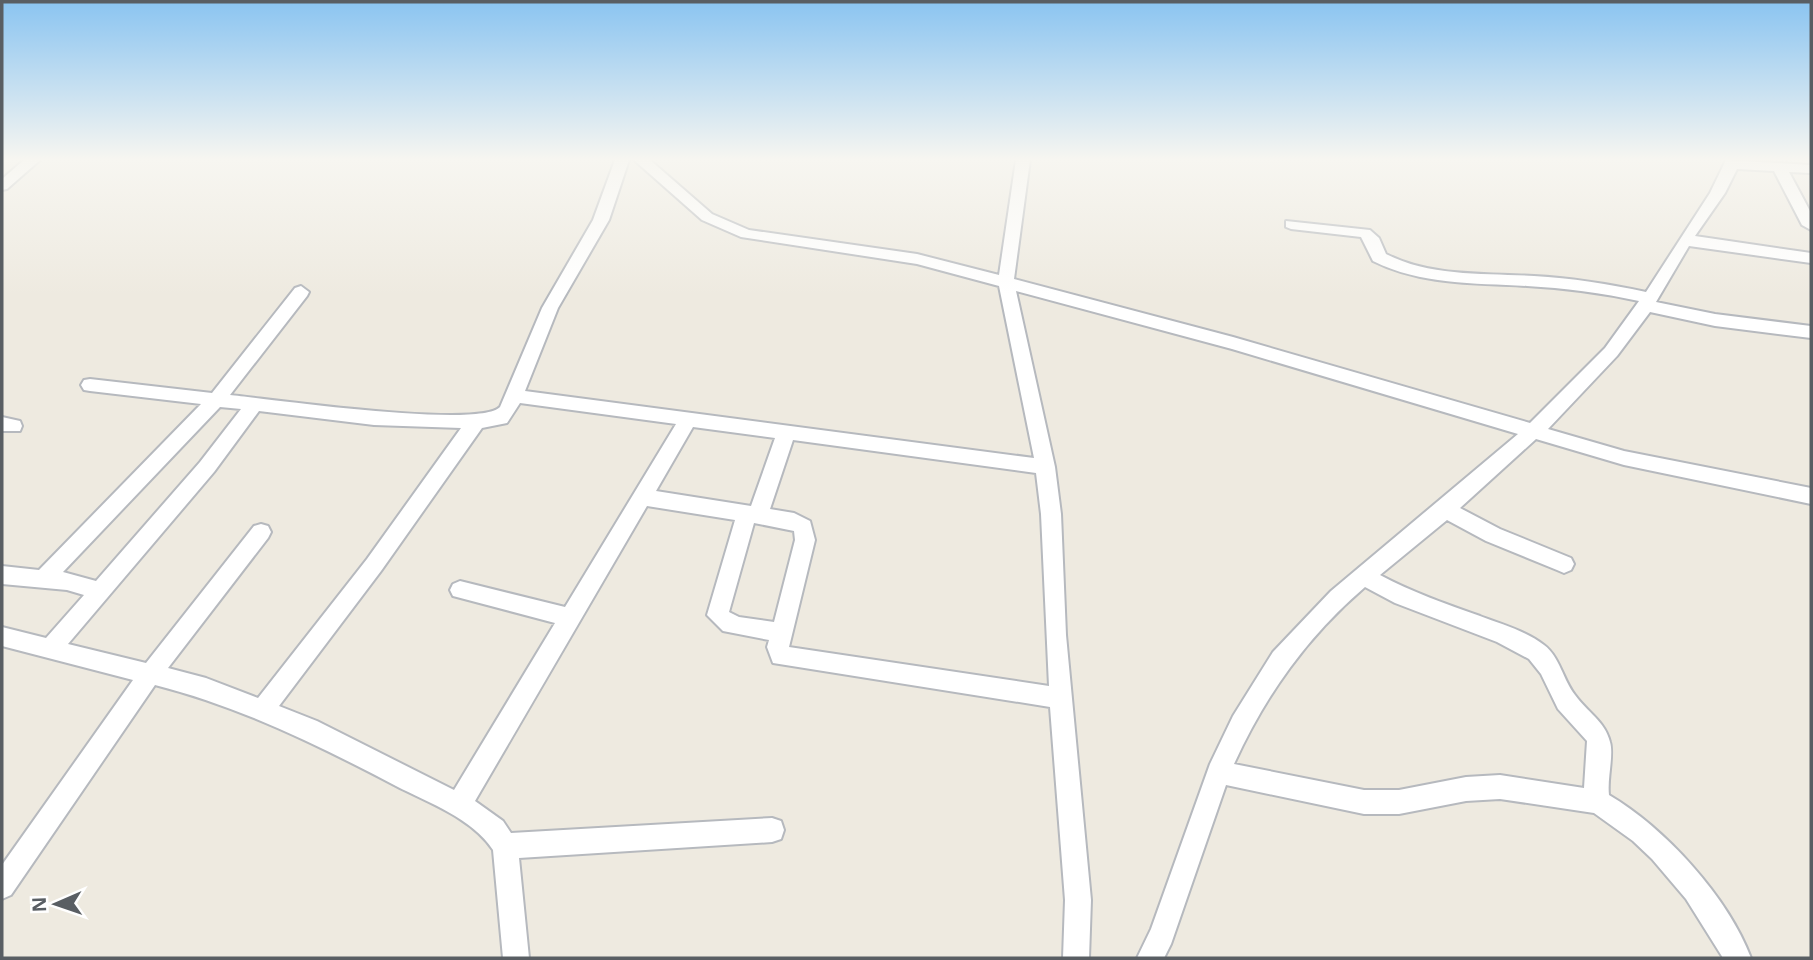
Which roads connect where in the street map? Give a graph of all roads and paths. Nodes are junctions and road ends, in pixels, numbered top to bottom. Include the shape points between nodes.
1 (606, 205) edge
2 (693, 205) edge
3 (1017, 205) edge
4 (1712, 205) edge
5 (1799, 205) edge
6 (1291, 224) dead end
7 (1810, 225) edge
8 (1685, 240) junction
9 (1811, 258) edge
10 (1006, 282) junction
11 (301, 292) dead end
12 (1648, 301) junction
13 (1811, 332) edge
14 (90, 385) dead end
15 (516, 396) junction
16 (216, 400) junction
17 (255, 404) junction
18 (688, 420) junction
19 (476, 422) junction
20 (1533, 430) junction
21 (786, 433) junction
22 (1045, 467) junction
23 (1811, 496) edge
24 (641, 497) junction
25 (1445, 510) junction
26 (752, 515) junction
27 (261, 532) dead end
28 (1564, 564) dead end
29 (2, 575) edge
30 (1364, 576) junction
31 (44, 578) junction
32 (460, 590) dead end
33 (100, 591) junction
34 (571, 618) junction
35 (782, 632) junction
36 (2, 637) edge
37 (50, 649) junction
38 (152, 672) junction
39 (1061, 698) junction
40 (263, 710) junction
41 (1217, 772) junction
42 (1598, 802) junction
43 (458, 805) junction
44 (772, 830) dead end
45 (505, 846) junction
46 (2, 886) edge
47 (516, 958) edge
48 (1076, 958) edge
49 (1150, 958) edge
50 (1738, 958) edge

1 - 15 street via 550,308
2 - 10 street via 707,217 746,234 874,251
3 - 10 street
4 - 8 street
5 - 7 street
6 - 12 street via 1365,233 1379,257 1405,268 1588,286
8 - 9 street
8 - 12 street
10 - 20 street
10 - 22 street
11 - 16 street
12 - 13 street via 1715,320
12 - 20 street via 1603,361
14 - 16 street
15 - 18 street
15 - 19 street via 501,418
16 - 17 street
16 - 31 street
17 - 19 street via 374,418
17 - 33 street
18 - 21 street
18 - 24 street
19 - 40 street
20 - 23 street via 1624,458
20 - 25 street
21 - 22 street
21 - 26 street
22 - 39 street
24 - 26 street
24 - 34 street
25 - 28 street
25 - 30 street
26 - 35 street via 794,521 803,527 805,540
26 - 35 street via 718,615 732,625
27 - 38 street
29 - 31 street
30 - 41 street via 1282,657 1248,709
30 - 42 street via 1402,597 1505,635 1537,652 1566,702 1596,734 1600,745 1595,777
31 - 33 street
32 - 34 street
33 - 37 street
34 - 43 street
35 - 39 street via 778,647 781,656 790,659
36 - 37 street
37 - 38 street
38 - 40 street
38 - 46 street
39 - 48 street via 1076,862
40 - 43 street via 362,754
41 - 42 street via 1364,802 1399,802 1500,787
41 - 49 street
42 - 50 street via 1651,838 1716,920
43 - 45 street via 494,830
44 - 45 street
45 - 47 street

